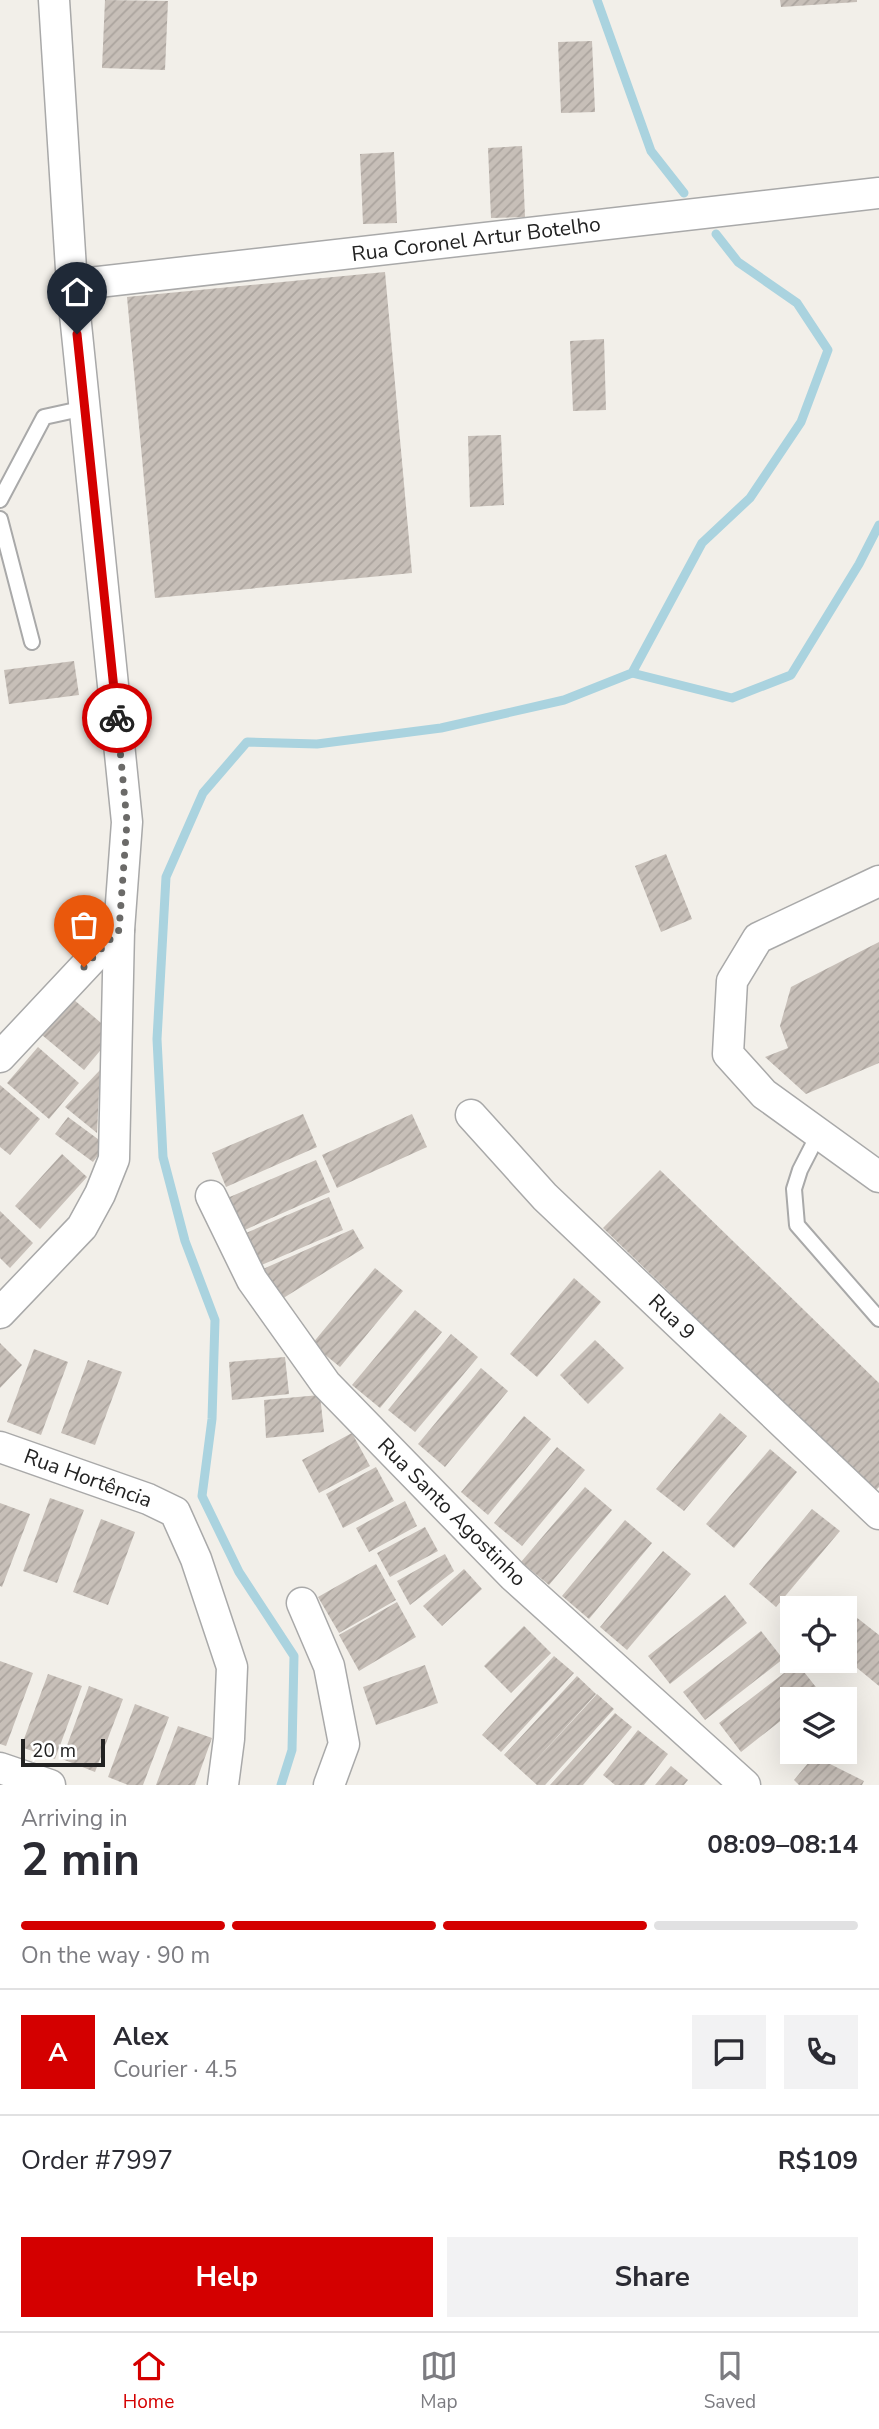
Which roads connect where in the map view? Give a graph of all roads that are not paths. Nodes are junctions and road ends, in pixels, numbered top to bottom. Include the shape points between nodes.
1 (54, 0) edge
2 (879, 193) edge
3 (72, 285) junction
4 (85, 408) junction
5 (0, 500) edge
6 (0, 519) edge
7 (32, 642) dead end
8 (879, 881) edge
9 (119, 930) junction
10 (0, 1057) edge
11 (471, 1115) dead end
12 (819, 1133) junction
13 (879, 1177) edge
14 (211, 1196) dead end
15 (0, 1313) edge
16 (879, 1319) edge
17 (0, 1447) edge
18 (879, 1514) edge
19 (302, 1603) dead end
20 (0, 1768) edge
21 (50, 1785) edge
22 (223, 1785) edge
23 (329, 1785) edge
24 (745, 1785) edge

1 - 3 street
2 - 3 street, Rua Coronel Artur Botelho
3 - 4 street
4 - 5 lane via 44,417
4 - 9 street via 127,822
6 - 7 lane
8 - 12 street via 758,938 732,981 728,1054 764,1094
9 - 10 street
9 - 15 street via 114,1159 82,1227
11 - 18 street, Rua 9 via 545,1197
12 - 13 street
12 - 16 lane via 794,1189 797,1225
14 - 24 street, Rua Santo Agostinho via 252,1280 326,1384 513,1576
17 - 22 street, Rua Hortência via 175,1512 197,1559 232,1667
19 - 23 street via 329,1666 344,1744
20 - 21 street

